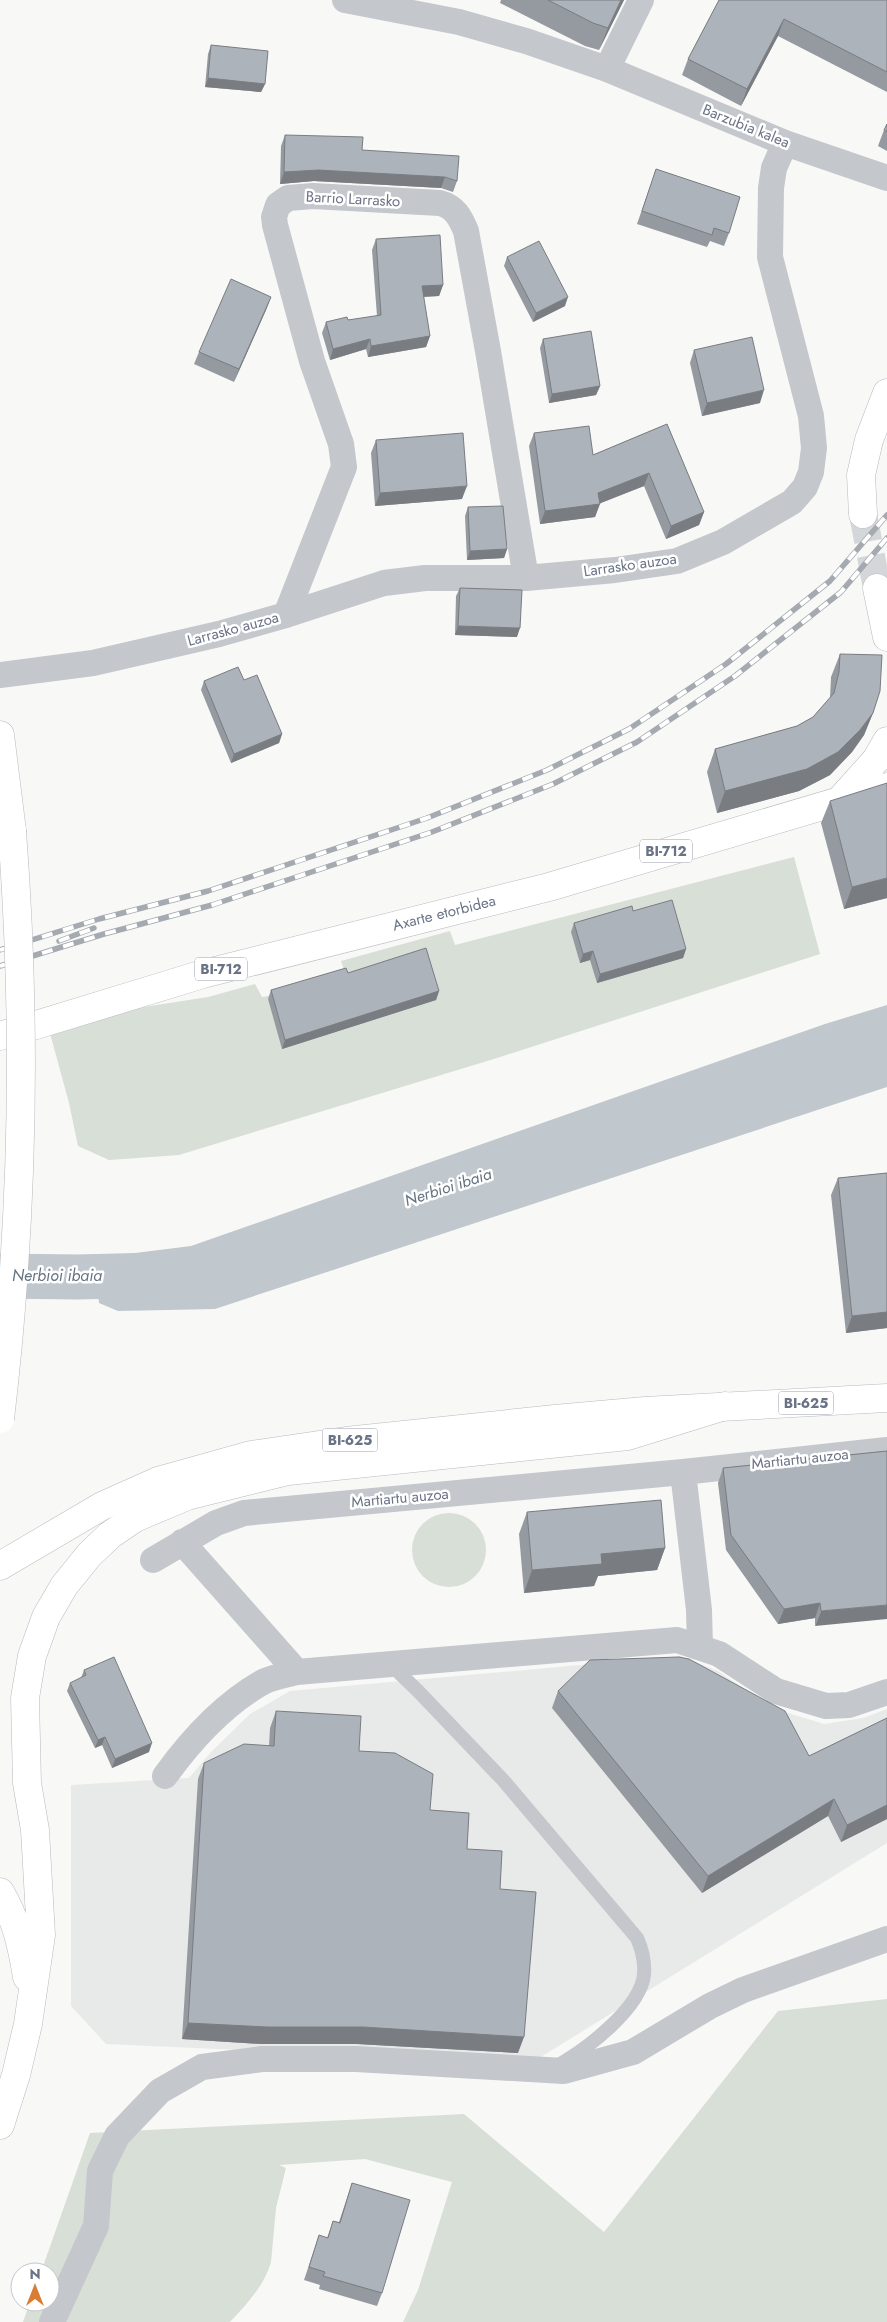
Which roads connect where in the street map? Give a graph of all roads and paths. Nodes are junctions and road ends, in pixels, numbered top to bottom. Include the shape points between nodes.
1 (345, 0) edge
2 (641, 0) edge
3 (608, 69) junction
4 (785, 143) junction
5 (887, 178) edge
6 (887, 393) edge
7 (863, 514) tunnel mouth
8 (526, 578) junction
9 (877, 588) tunnel mouth
10 (286, 615) junction
11 (887, 637) edge
12 (0, 676) edge
13 (0, 735) edge
14 (887, 741) edge
15 (887, 787) edge
16 (841, 799) junction
17 (0, 1036) edge
18 (887, 1398) edge
19 (725, 1406) junction
20 (0, 1420) edge
21 (887, 1450) edge
22 (683, 1472) junction
23 (182, 1542) junction
24 (154, 1560) dead end
25 (0, 1566) edge
26 (700, 1647) junction
27 (390, 1664) junction
28 (297, 1672) junction
29 (887, 1692) edge
30 (165, 1776) dead end
31 (0, 1892) edge
32 (887, 1939) edge
33 (31, 2001) junction
34 (550, 2070) junction
35 (0, 2125) edge
36 (52, 2322) edge

1 - 3 street, Barzubia kalea via 460,22
2 - 3 street
3 - 4 street, Barzubia kalea
4 - 5 street, Barzubia kalea
4 - 8 street, Larrasko auzoa via 774,168 771,188 770,256 811,416 814,448 805,487 792,502 762,521 723,542 676,561
6 - 7 main road via 869,440 861,474
8 - 10 street, Larrasko auzoa via 425,578 384,583
8 - 10 street, Barrio Larrasko via 488,351 466,231 460,216 448,205 440,203 313,196 288,198 278,205 275,225 312,361 341,444 344,467
9 - 11 main road
10 - 12 street, Larrasko auzoa via 93,663
13 - 20 main road, bridge via 19,922 20,1077 17,1215
14 - 16 main road via 876,760
15 - 16 main road, Axarte etorbidea / BI-712
16 - 17 main road, Axarte etorbidea / BI-712 via 549,887 203,974
18 - 19 main road, BI-625
19 - 25 main road, BI-625 via 473,1426 346,1440 251,1455 158,1481 102,1506
19 - 33 main road via 628,1436 288,1471 187,1496 135,1518 110,1535 64,1586 46,1617 32,1656 25,1698 25,1740 27,1783 35,1830 41,1935
21 - 22 street, Martiartu auzoa
22 - 23 street, Martiartu auzoa via 244,1513 216,1522
22 - 26 street via 699,1610
23 - 24 street, Martiartu auzoa
23 - 28 street
26 - 27 street via 678,1640
26 - 29 street via 719,1654 776,1691 826,1706 849,1706
27 - 28 street
27 - 34 lane via 504,1780 637,1938 644,1966 640,1990 617,2020 582,2051
28 - 30 street via 265,1681 233,1701 183,1751
31 - 33 main road via 21,1939
32 - 34 street via 743,1990 632,2052 564,2071
33 - 35 main road via 16,2075
34 - 36 street via 356,2060 262,2059 202,2067 160,2091 117,2136 100,2171 96,2226

